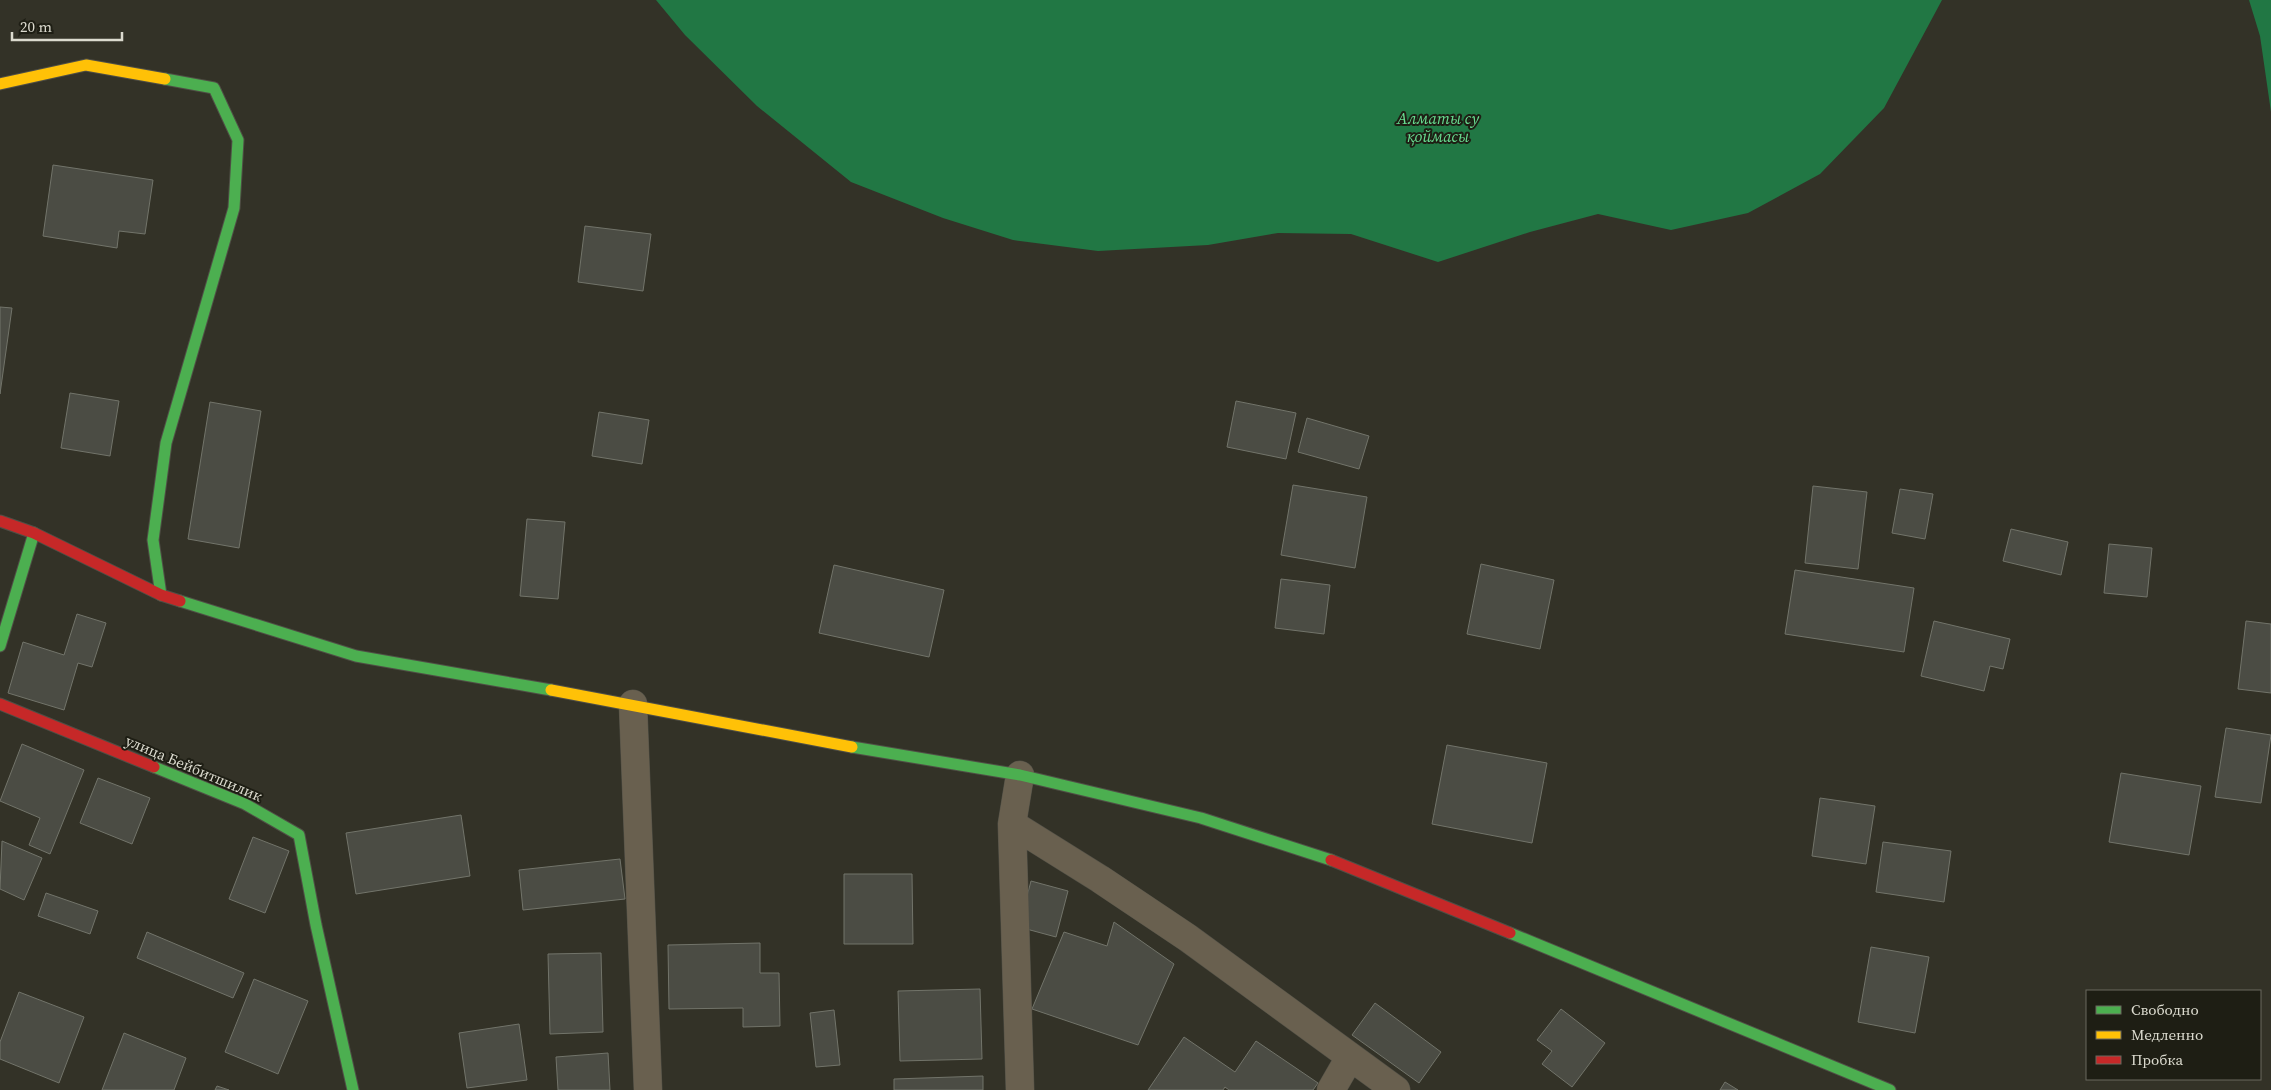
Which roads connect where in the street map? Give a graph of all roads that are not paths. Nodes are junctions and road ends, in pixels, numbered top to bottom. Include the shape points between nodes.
1 (0, 84) edge
2 (0, 521) edge
3 (34, 533) junction
4 (161, 595) junction
5 (0, 646) edge
6 (0, 704) edge
7 (633, 704) junction
8 (1020, 775) junction
9 (1012, 824) junction
10 (1350, 1057) junction
11 (353, 1090) edge
12 (648, 1090) edge
13 (1020, 1090) edge
14 (1331, 1090) edge
15 (1396, 1090) edge
16 (1890, 1090) edge

1 - 4 street via 86,65 214,88 238,140 234,208 166,443 153,540
2 - 3 street
3 - 4 street
3 - 5 street
4 - 7 street via 356,656
6 - 11 street, улица Бейбитшилик via 245,804 299,835
7 - 8 street via 876,752
7 - 12 street
8 - 9 street
8 - 16 street via 1201,818 1342,864
9 - 10 street via 1188,938
9 - 13 street
10 - 14 street
10 - 15 street

